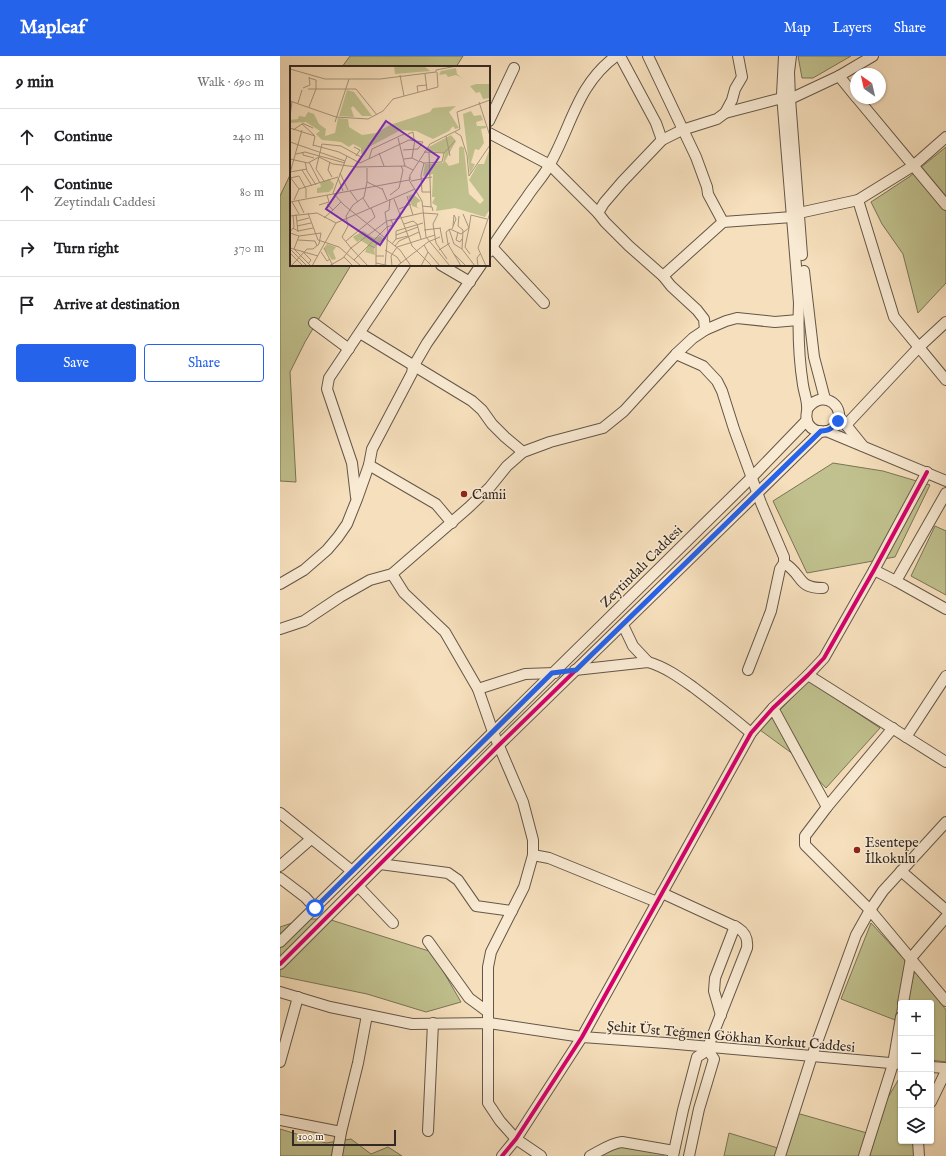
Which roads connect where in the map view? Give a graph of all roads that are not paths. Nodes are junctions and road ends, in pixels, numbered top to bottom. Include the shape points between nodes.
1 (616, 56) edge
2 (620, 56) edge
3 (648, 56) edge
4 (738, 56) edge
5 (784, 56) edge
6 (791, 56) edge
7 (873, 56) edge
8 (514, 68) dead end
9 (839, 76) junction
10 (850, 89) edge
11 (786, 99) junction
12 (863, 104) edge
13 (725, 113) junction
14 (490, 120) edge
15 (682, 130) junction
16 (490, 134) edge
17 (946, 137) edge
18 (662, 140) junction
19 (550, 165) junction
20 (913, 166) junction
21 (858, 200) junction
22 (946, 205) edge
23 (598, 212) junction
24 (796, 215) junction
25 (723, 222) junction
26 (490, 250) edge
27 (404, 266) edge
28 (442, 266) edge
29 (480, 266) edge
30 (663, 276) junction
31 (470, 282) junction
32 (544, 304) dead end
33 (798, 320) junction
34 (946, 322) edge
35 (314, 323) dead end
36 (705, 330) junction
37 (360, 333) junction
38 (919, 347) junction
39 (349, 349) junction
40 (676, 354) junction
41 (413, 367) junction
42 (946, 380) edge
43 (826, 399) junction
44 (808, 408) junction
45 (839, 416) junction
46 (807, 420) junction
47 (846, 425) junction
48 (823, 431) junction
49 (863, 446) junction
50 (523, 452) junction
51 (369, 465) junction
52 (927, 472) junction
53 (752, 477) junction
54 (946, 481) edge
55 (946, 493) edge
56 (758, 494) junction
57 (357, 499) junction
58 (452, 523) junction
59 (784, 563) junction
60 (874, 570) junction
61 (392, 574) junction
62 (896, 581) junction
63 (280, 584) edge
64 (823, 588) dead end
65 (946, 609) edge
66 (623, 625) junction
67 (280, 628) edge
68 (648, 662) junction
69 (576, 670) junction
70 (748, 670) dead end
71 (552, 673) junction
72 (808, 675) junction
73 (946, 676) edge
74 (478, 689) junction
75 (773, 708) junction
76 (894, 728) junction
77 (493, 732) junction
78 (752, 732) junction
79 (906, 737) junction
80 (499, 745) junction
81 (946, 762) edge
82 (827, 807) junction
83 (280, 814) edge
84 (946, 822) edge
85 (311, 839) junction
86 (532, 855) junction
87 (380, 864) junction
88 (280, 866) edge
89 (352, 871) junction
90 (901, 871) junction
91 (280, 878) edge
92 (358, 886) junction
93 (660, 897) junction
94 (315, 908) junction
95 (870, 910) junction
96 (946, 910) edge
97 (512, 911) junction
98 (946, 918) edge
99 (393, 923) dead end
100 (735, 926) junction
101 (280, 942) edge
102 (428, 942) dead end
103 (911, 958) junction
104 (280, 964) edge
105 (280, 992) edge
106 (298, 997) junction
107 (904, 1000) edge
108 (946, 1001) edge
109 (488, 1012) junction
110 (367, 1015) junction
111 (720, 1015) junction
112 (433, 1023) junction
113 (488, 1023) junction
114 (899, 1036) edge
115 (582, 1038) junction
116 (708, 1048) junction
117 (812, 1056) junction
118 (280, 1062) edge
119 (897, 1064) edge
120 (934, 1068) edge
121 (946, 1070) edge
122 (934, 1096) edge
123 (280, 1120) edge
124 (341, 1132) junction
125 (428, 1132) dead end
126 (516, 1139) junction
127 (918, 1144) edge
128 (673, 1154) edge
129 (336, 1156) edge
130 (502, 1156) edge
131 (541, 1156) edge
132 (590, 1156) edge
133 (689, 1156) edge
134 (780, 1156) edge
135 (864, 1156) edge
136 (919, 1156) edge

1 - 19 street via 603,66 588,84 574,109
2 - 18 street via 656,123
3 - 15 street
4 - 13 street via 742,77
5 - 11 street
6 - 11 street
7 - 9 street
8 - 14 street
9 - 10 street
9 - 11 street
11 - 13 street
11 - 24 street
12 - 20 street
13 - 15 street via 717,119
15 - 18 street
15 - 25 street via 696,158 708,194
16 - 19 street
17 - 20 street
18 - 23 street
19 - 23 street
19 - 26 street
20 - 21 street
20 - 22 street
21 - 24 street
21 - 38 street via 894,317
23 - 30 street via 629,246
24 - 25 street
24 - 33 street
24 - 43 street via 814,357
25 - 30 street
26 - 32 street
27 - 37 street
28 - 31 street
29 - 31 street
30 - 36 street via 704,319
31 - 41 street
33 - 36 street via 775,322 737,318
33 - 44 street via 803,384
34 - 38 street
35 - 39 street
36 - 40 street
37 - 39 street
37 - 41 street
38 - 42 street
38 - 47 street
39 - 57 street via 329,378 327,389 352,463
40 - 50 street via 624,411 603,428
40 - 53 street via 703,366 717,381
41 - 50 street via 472,401 505,437
41 - 51 street via 372,450
43 - 44 street via 818,399
43 - 45 street via 834,403
44 - 46 street
45 - 47 street
45 - 48 street via 835,425
46 - 48 street via 812,428
46 - 53 street, Zeytindalı Caddesi
47 - 49 street
48 - 49 street
48 - 56 street
49 - 52 street
50 - 58 street
51 - 57 street
51 - 58 street via 436,504
52 - 54 street
52 - 60 street
53 - 56 street
53 - 71 street, Zeytindalı Caddesi
55 - 62 street
56 - 59 street via 784,557
56 - 66 street
57 - 63 street via 347,524 327,550 304,570
58 - 61 street
59 - 64 street via 791,567 806,586
59 - 70 street via 780,569 771,610
60 - 62 street
60 - 72 street via 824,658
61 - 67 street via 370,580 304,621
61 - 74 street via 404,593 445,632
62 - 65 street
66 - 68 street via 634,646
66 - 69 street
68 - 69 street
68 - 78 street via 673,673
69 - 71 street
69 - 80 street
71 - 74 street via 525,674
71 - 77 street, Zeytindalı Caddesi
72 - 75 street
72 - 76 street
73 - 79 street
74 - 77 street
75 - 78 street
75 - 82 street
76 - 79 street
76 - 82 street
77 - 80 street
77 - 89 street, Zeytindalı Caddesi
78 - 93 street
79 - 81 street
80 - 86 street via 523,802 533,840
80 - 87 street
82 - 95 street via 805,836 804,845
83 - 85 street
84 - 90 street
85 - 88 street
85 - 89 street
86 - 93 street via 549,858
86 - 97 street via 524,887
87 - 92 street
87 - 97 street via 448,873 458,880 476,906
89 - 94 street, Zeytindalı Caddesi
90 - 95 street
90 - 96 street
91 - 94 street
92 - 99 street
92 - 104 street
93 - 100 street
93 - 115 street
94 - 101 street, Zeytindalı Caddesi
95 - 103 street
95 - 117 street via 856,935
97 - 109 street via 491,952 488,967
98 - 103 street
100 - 111 street via 715,978 714,991
100 - 111 street via 745,934 748,944
102 - 109 street via 469,998
103 - 107 street
103 - 108 street
105 - 106 street, Şehit Üst Teğmen Gökhan Korkut Caddesi
106 - 110 street, Şehit Üst Teğmen Gökhan Korkut Caddesi
106 - 118 street
109 - 113 street
110 - 112 street, Şehit Üst Teğmen Gökhan Korkut Caddesi via 412,1024
110 - 124 street
111 - 116 street
112 - 113 street, Şehit Üst Teğmen Gökhan Korkut Caddesi
112 - 125 street
113 - 115 street, Şehit Üst Teğmen Gökhan Korkut Caddesi
113 - 126 street via 488,1103
114 - 119 street
115 - 116 street, Şehit Üst Teğmen Gökhan Korkut Caddesi
115 - 126 street
116 - 117 street, Şehit Üst Teğmen Gökhan Korkut Caddesi
116 - 128 street via 697,1057
116 - 133 street via 714,1059 699,1109
117 - 119 street, Şehit Üst Teğmen Gökhan Korkut Caddesi
117 - 134 street
119 - 135 street
120 - 121 street
121 - 122 street
123 - 124 street
124 - 129 street
126 - 130 street
126 - 131 street
127 - 136 street
128 - 132 street via 622,1142

